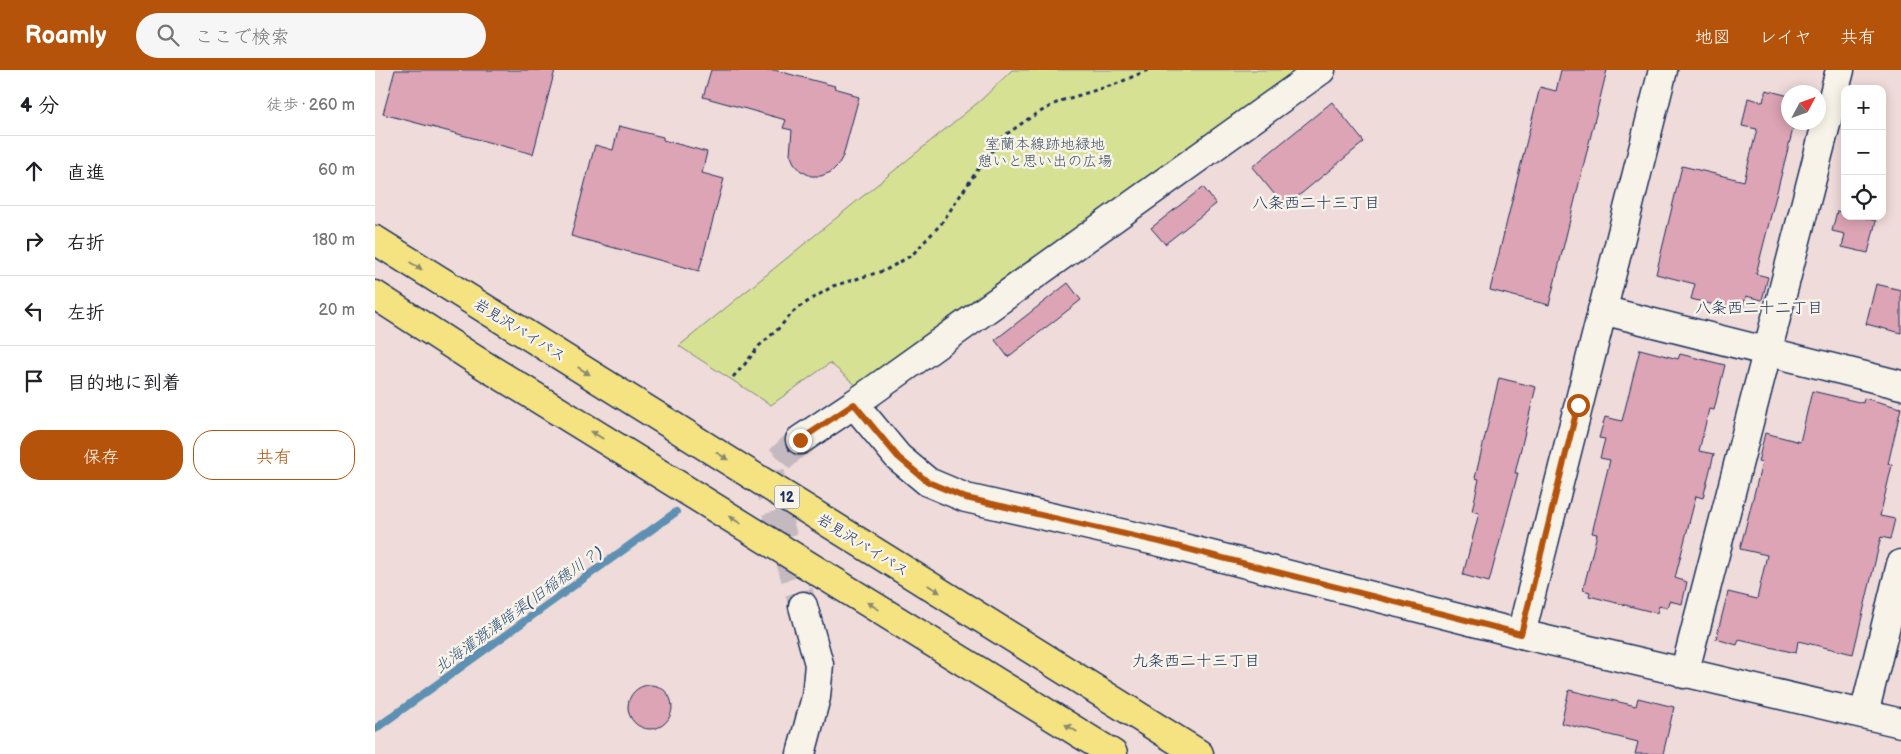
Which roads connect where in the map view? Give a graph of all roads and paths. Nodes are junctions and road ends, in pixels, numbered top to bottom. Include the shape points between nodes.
1 (1149, 70) edge
2 (1321, 70) edge
3 (1663, 70) edge
4 (1840, 70) edge
5 (375, 240) edge
6 (375, 295) edge
7 (1602, 310) junction
8 (1769, 352) junction
9 (733, 377) dead end
10 (1901, 385) edge
11 (854, 404) junction
12 (800, 440) tunnel mouth
13 (1901, 564) edge
14 (803, 606) tunnel mouth
15 (1521, 634) junction
16 (1685, 674) junction
17 (1864, 714) junction
18 (1901, 724) edge
19 (801, 754) edge
20 (1113, 754) edge
21 (1199, 754) edge

1 - 9 path via 1060,101 1031,116 1004,136 941,224 912,255 887,270 833,286 796,309
2 - 11 street
3 - 7 street
4 - 8 street
5 -> 21 highway, 岩見沢バイパス / 12
20 -> 6 highway
7 - 8 street
7 - 15 street
8 - 10 street
8 - 16 street
11 - 12 street
11 - 15 street via 898,457 928,482 966,498 1160,542
13 - 17 street
14 - 19 street via 819,664 816,697
15 - 16 street
16 - 17 street
17 - 18 street

